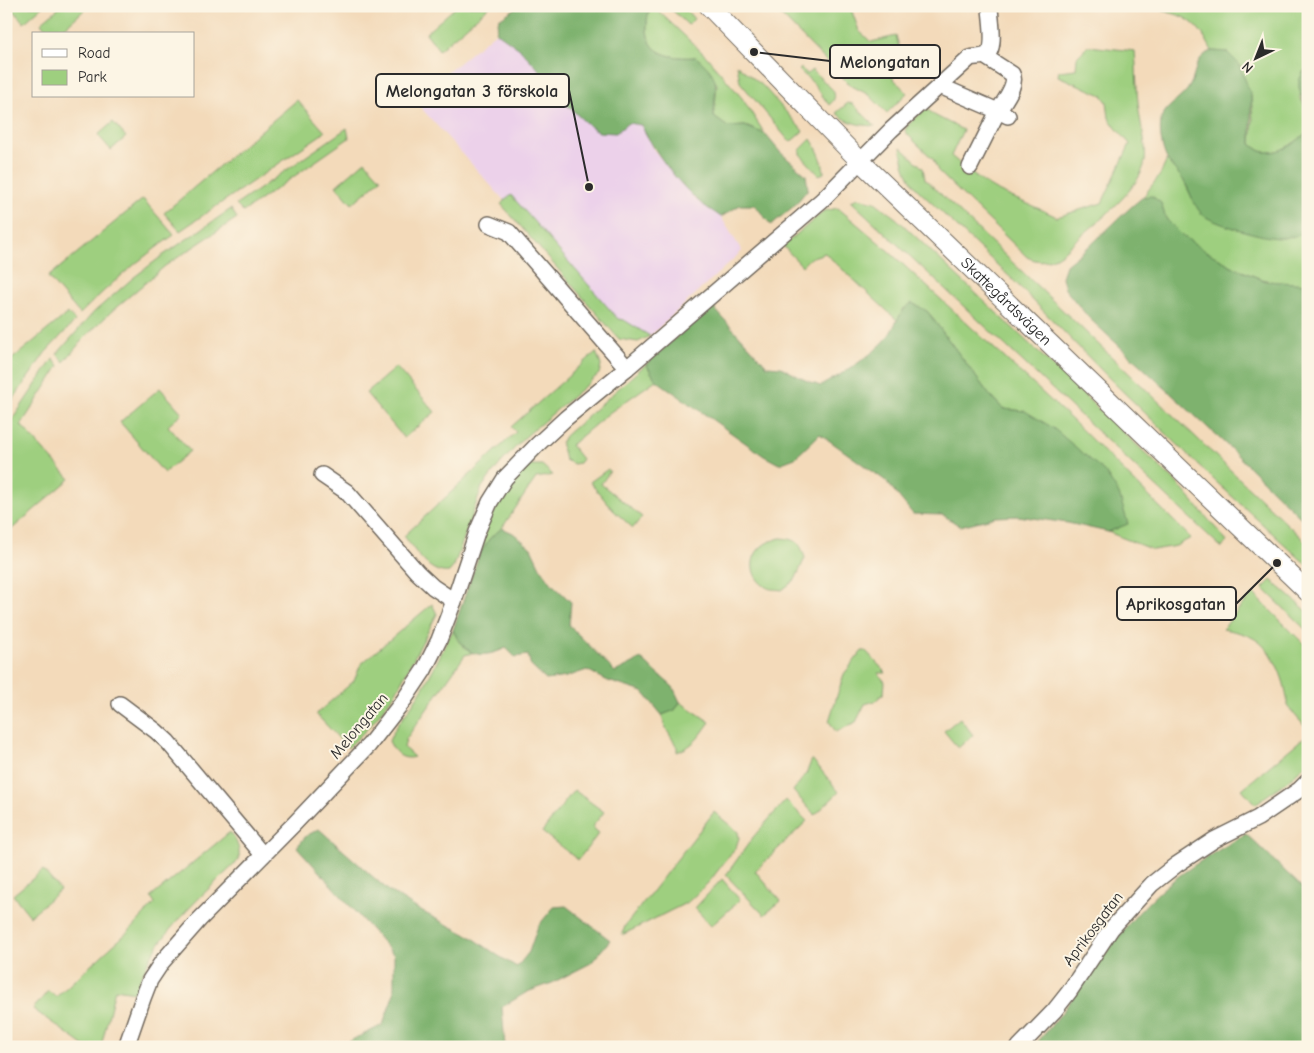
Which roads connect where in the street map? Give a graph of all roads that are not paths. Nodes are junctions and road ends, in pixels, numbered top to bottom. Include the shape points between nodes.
1 (709, 6) edge
2 (990, 6) edge
3 (984, 56) junction
4 (940, 86) junction
5 (1003, 113) junction
6 (860, 161) junction
7 (970, 167) dead end
8 (489, 224) dead end
9 (627, 368) junction
10 (322, 475) dead end
11 (1308, 592) edge
12 (454, 601) junction
13 (120, 704) dead end
14 (1308, 781) edge
15 (263, 855) junction
16 (126, 1047) edge
17 (1019, 1047) edge

1 - 6 street, Skattegårdsvägen
2 - 3 street via 992,46
3 - 4 street, Melongatan via 970,58
3 - 5 street via 1015,78
4 - 5 street
4 - 6 street, Melongatan
5 - 7 street
6 - 9 street, Melongatan via 822,200
6 - 11 street, Skattegårdsvägen
8 - 9 street via 509,232
9 - 12 street, Melongatan via 566,418 505,478 477,532
10 - 12 street via 347,492 417,572
12 - 15 street, Melongatan via 424,670 404,700 369,744
13 - 15 street via 168,742
14 - 17 street, Aprikosgatan via 1258,818 1214,840 1152,884 1111,929 1054,1011
15 - 16 street, Melongatan via 162,962 150,980

